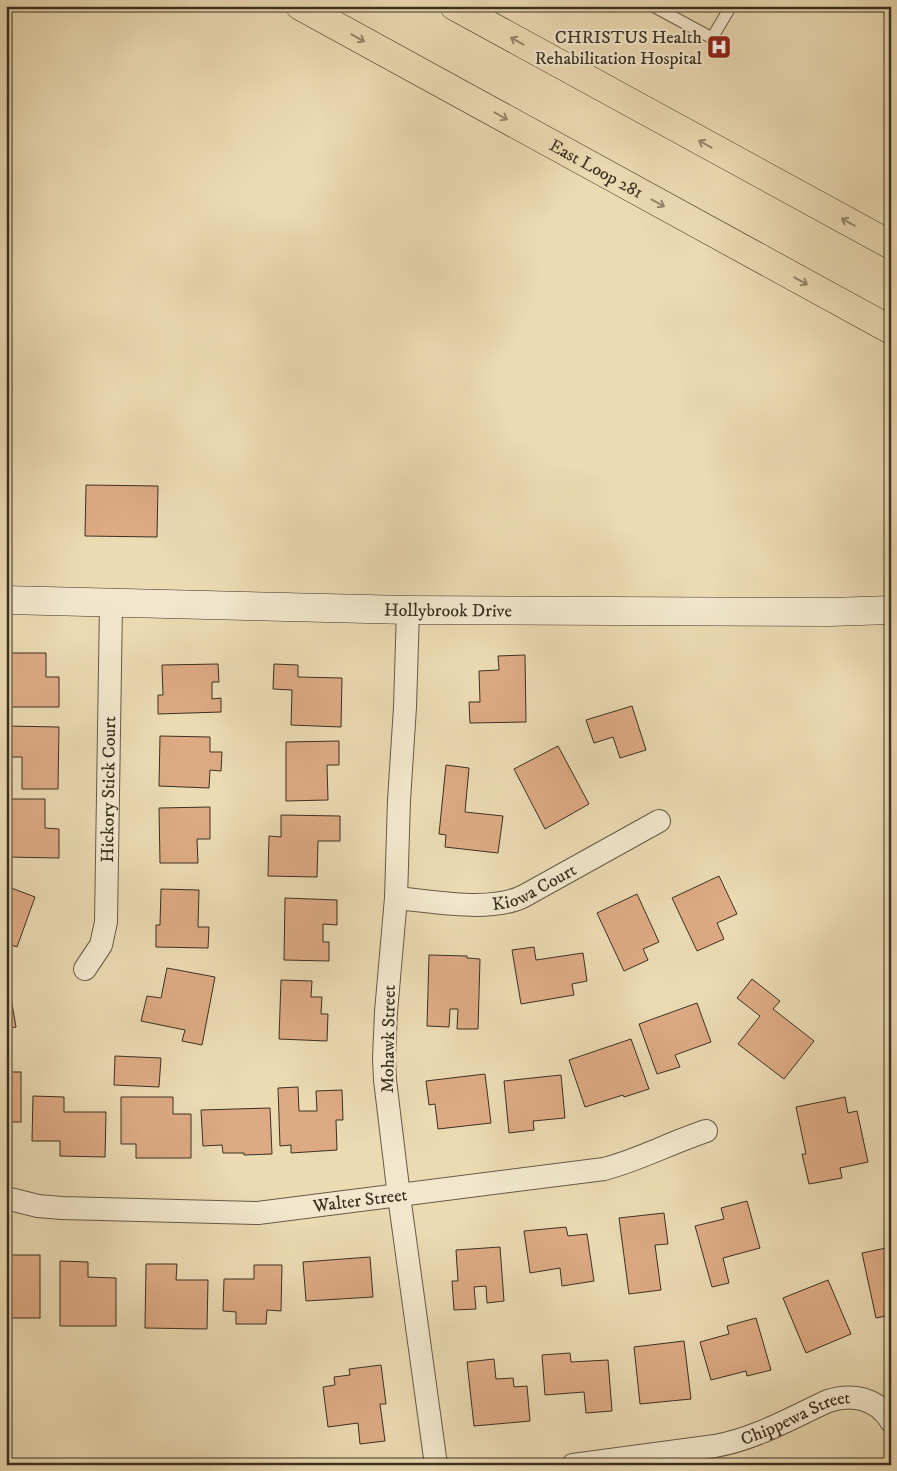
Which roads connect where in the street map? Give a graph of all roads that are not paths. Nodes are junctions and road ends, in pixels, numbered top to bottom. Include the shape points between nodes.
1 (287, 6) edge
2 (300, 6) edge
3 (653, 6) edge
4 (731, 6) edge
5 (463, 8) edge
6 (326, 20) junction
7 (891, 245) edge
8 (891, 330) edge
9 (6, 600) edge
10 (111, 604) junction
11 (408, 610) junction
12 (891, 610) edge
13 (659, 821) dead end
14 (396, 898) junction
15 (85, 970) dead end
16 (706, 1131) dead end
17 (399, 1196) junction
18 (6, 1198) edge
19 (891, 1421) edge
20 (436, 1465) edge
21 (573, 1465) edge

1 - 6 highway
2 - 6 highway, East Loop 281
3 - 4 lane via 712,38
7 -> 5 highway
6 -> 8 highway, East Loop 281
9 - 10 street, Hollybrook Drive
10 - 11 street, Hollybrook Drive
10 - 15 street, Hickory Stick Court via 106,922 101,944
11 - 12 street, Hollybrook Drive
11 - 14 street, Mohawk Street
13 - 14 street, Kiowa Court via 510,902 480,905
14 - 17 street, Mohawk Street via 384,1058
16 - 17 street, Walter Street via 604,1169
17 - 18 street, Walter Street via 246,1213 62,1208
17 - 20 street, Mohawk Street
19 - 21 street, Chippewa Street via 869,1401 840,1397 726,1444

